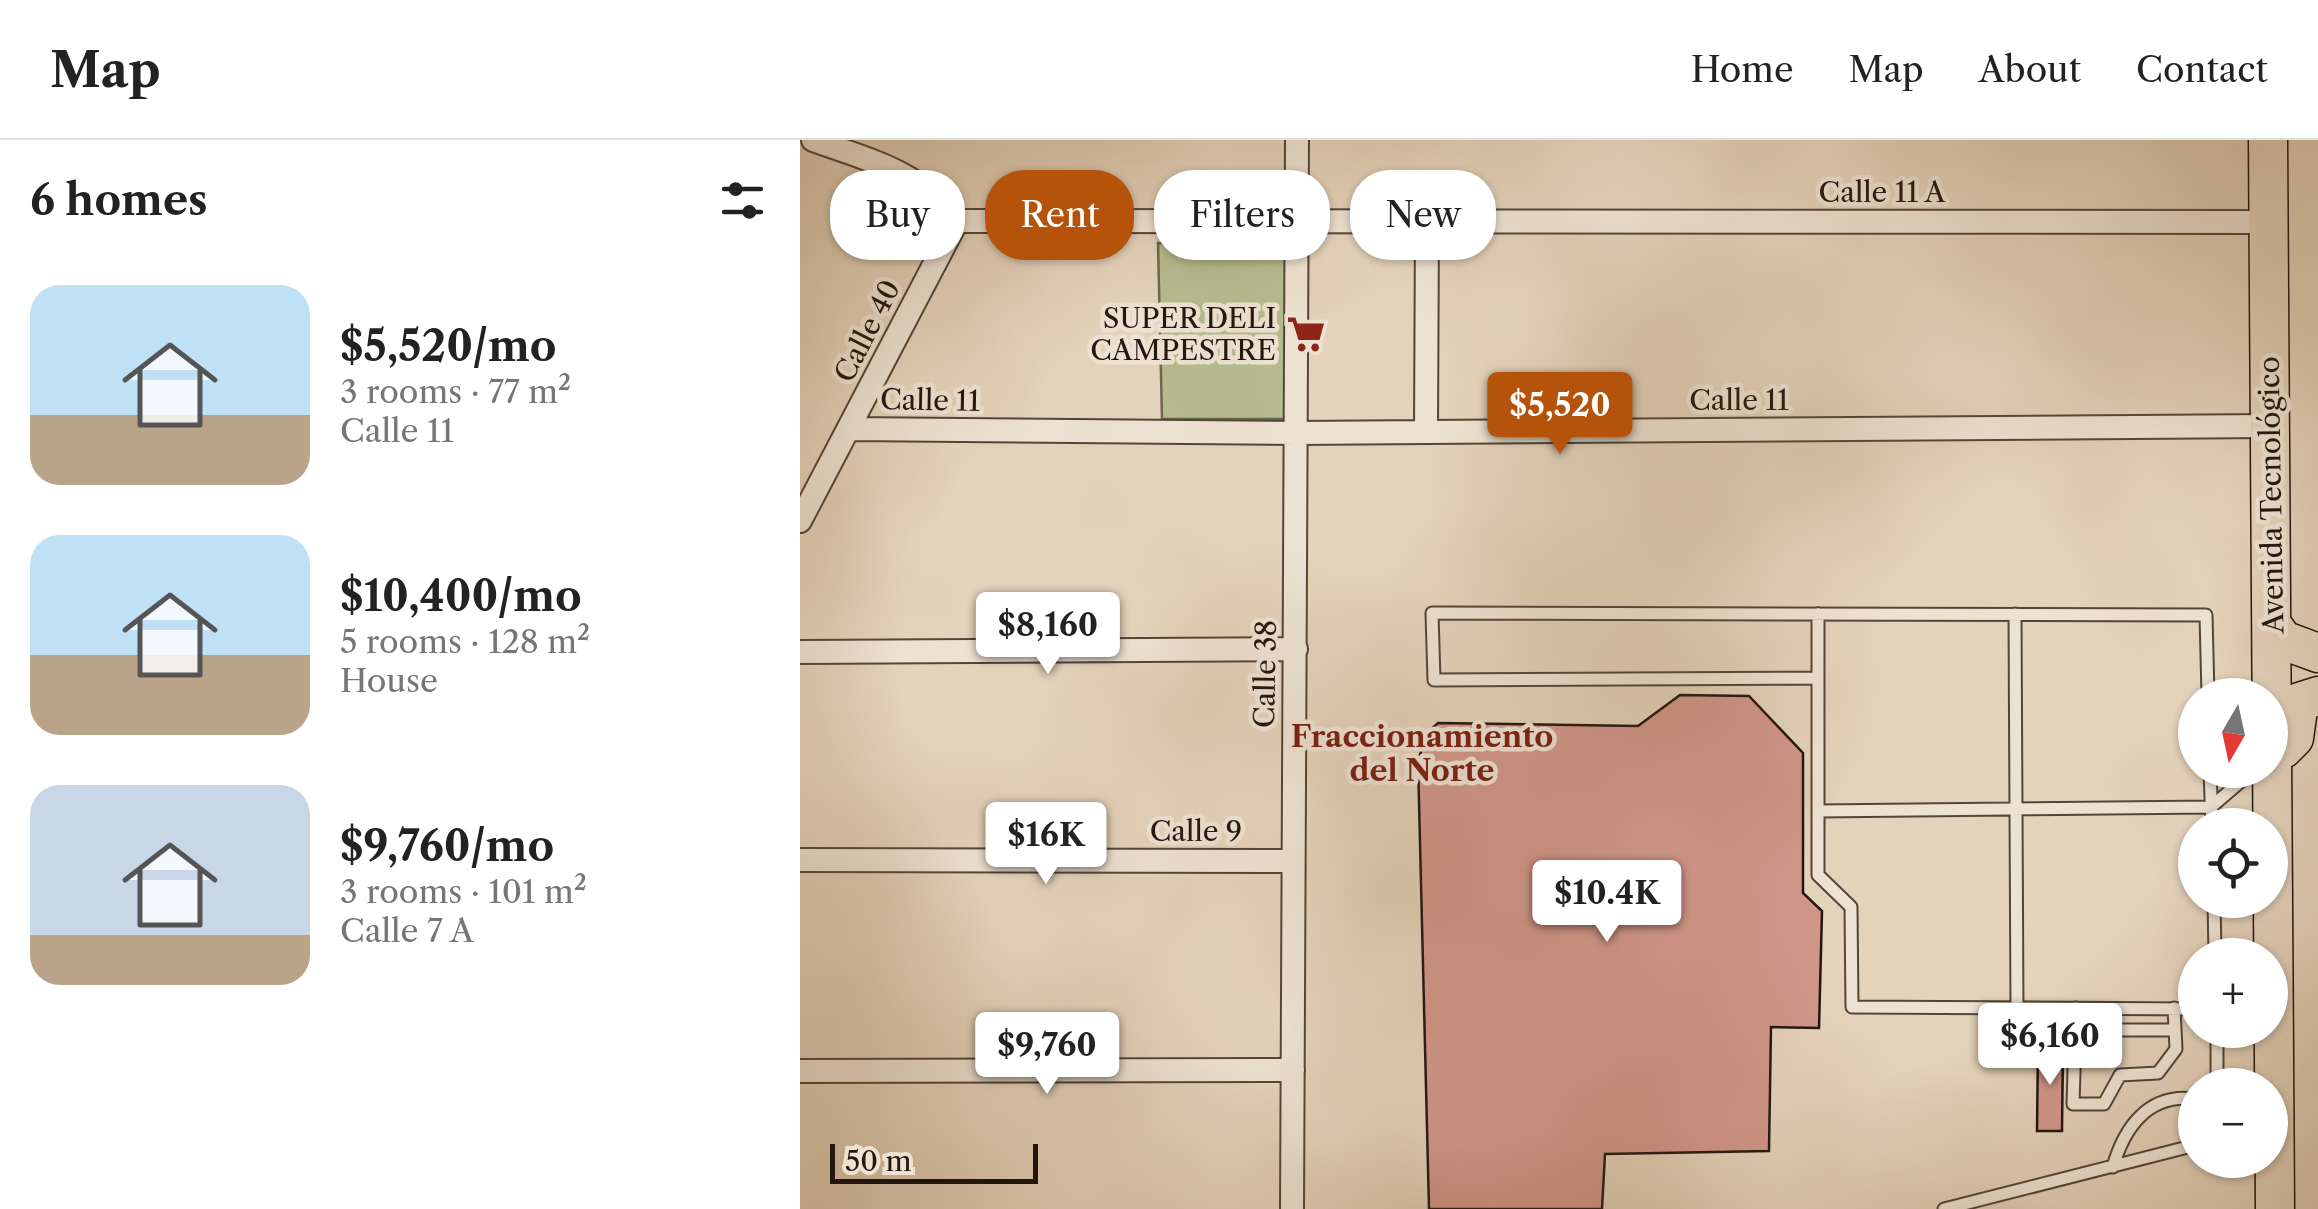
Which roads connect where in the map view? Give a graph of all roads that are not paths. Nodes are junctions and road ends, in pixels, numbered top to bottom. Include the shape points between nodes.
1 (813, 140) edge
2 (1297, 140) edge
3 (2268, 140) edge
4 (896, 170) edge
5 (1296, 170) edge
6 (965, 220) edge
7 (1154, 221) edge
8 (1496, 222) edge
9 (2268, 222) junction
10 (936, 260) edge
11 (1295, 260) edge
12 (1427, 260) edge
13 (2268, 426) junction
14 (851, 429) junction
15 (1426, 432) junction
16 (1296, 433) junction
17 (800, 519) edge
18 (1818, 614) junction
19 (2016, 614) junction
20 (2273, 626) junction
21 (1296, 649) junction
22 (800, 652) edge
23 (2318, 653) edge
24 (1818, 678) junction
25 (2208, 678) edge
26 (2270, 678) edge
27 (2318, 696) edge
28 (2288, 743) edge
29 (2210, 788) edge
30 (2233, 788) edge
31 (2266, 788) edge
32 (2211, 807) junction
33 (2016, 810) junction
34 (1818, 811) junction
35 (800, 860) edge
36 (1292, 861) junction
37 (2017, 1008) junction
38 (2076, 1008) junction
39 (2174, 1008) junction
40 (2178, 1008) edge
41 (2076, 1030) junction
42 (2174, 1030) junction
43 (2271, 1068) edge
44 (1293, 1070) junction
45 (800, 1071) edge
46 (2178, 1101) edge
47 (2178, 1150) edge
48 (2112, 1167) junction
49 (2273, 1178) edge
50 (1292, 1209) edge
51 (1944, 1209) edge
52 (2274, 1209) edge

1 - 4 street
2 - 5 street, Calle 38
3 - 9 main road, Avenida Tecnológico
6 - 7 street, Calle 11 A
8 - 9 street, Calle 11 A
9 - 13 main road, Avenida Tecnológico
10 - 14 street, Calle 40
11 - 16 street, Calle 38
12 - 15 street
13 - 15 street, Calle 11
13 - 20 main road, Avenida Tecnológico
14 - 16 street, Calle 11
14 - 17 street, Calle 40
15 - 16 street, Calle 11
16 - 21 street, Calle 38
18 - 19 lane
18 - 24 lane
18 - 24 lane via 1432,613 1434,680
19 - 25 lane via 2206,615
19 - 33 lane
20 - 23 main road via 2283,640
20 - 26 main road, Avenida Tecnológico
21 - 22 street
21 - 36 street, Calle 38
24 - 34 lane
27 - 28 main road via 2299,702
29 - 32 lane
30 - 32 lane
31 - 43 main road, Avenida Tecnológico
32 - 33 lane
33 - 34 lane
33 - 37 lane
34 - 37 lane via 1818,874 1851,907 1852,1007
35 - 36 street, Calle 9
36 - 44 street, Calle 38
37 - 38 lane
38 - 39 lane
38 - 41 lane
39 - 40 lane
39 - 42 lane
41 - 42 lane
41 - 42 lane via 2073,1104 2104,1104 2120,1075 2158,1073 2176,1048
44 - 45 street
44 - 50 street, Calle 38
46 - 48 lane via 2140,1116 2122,1135
47 - 48 lane
48 - 51 lane
49 - 52 main road, Avenida Tecnológico

